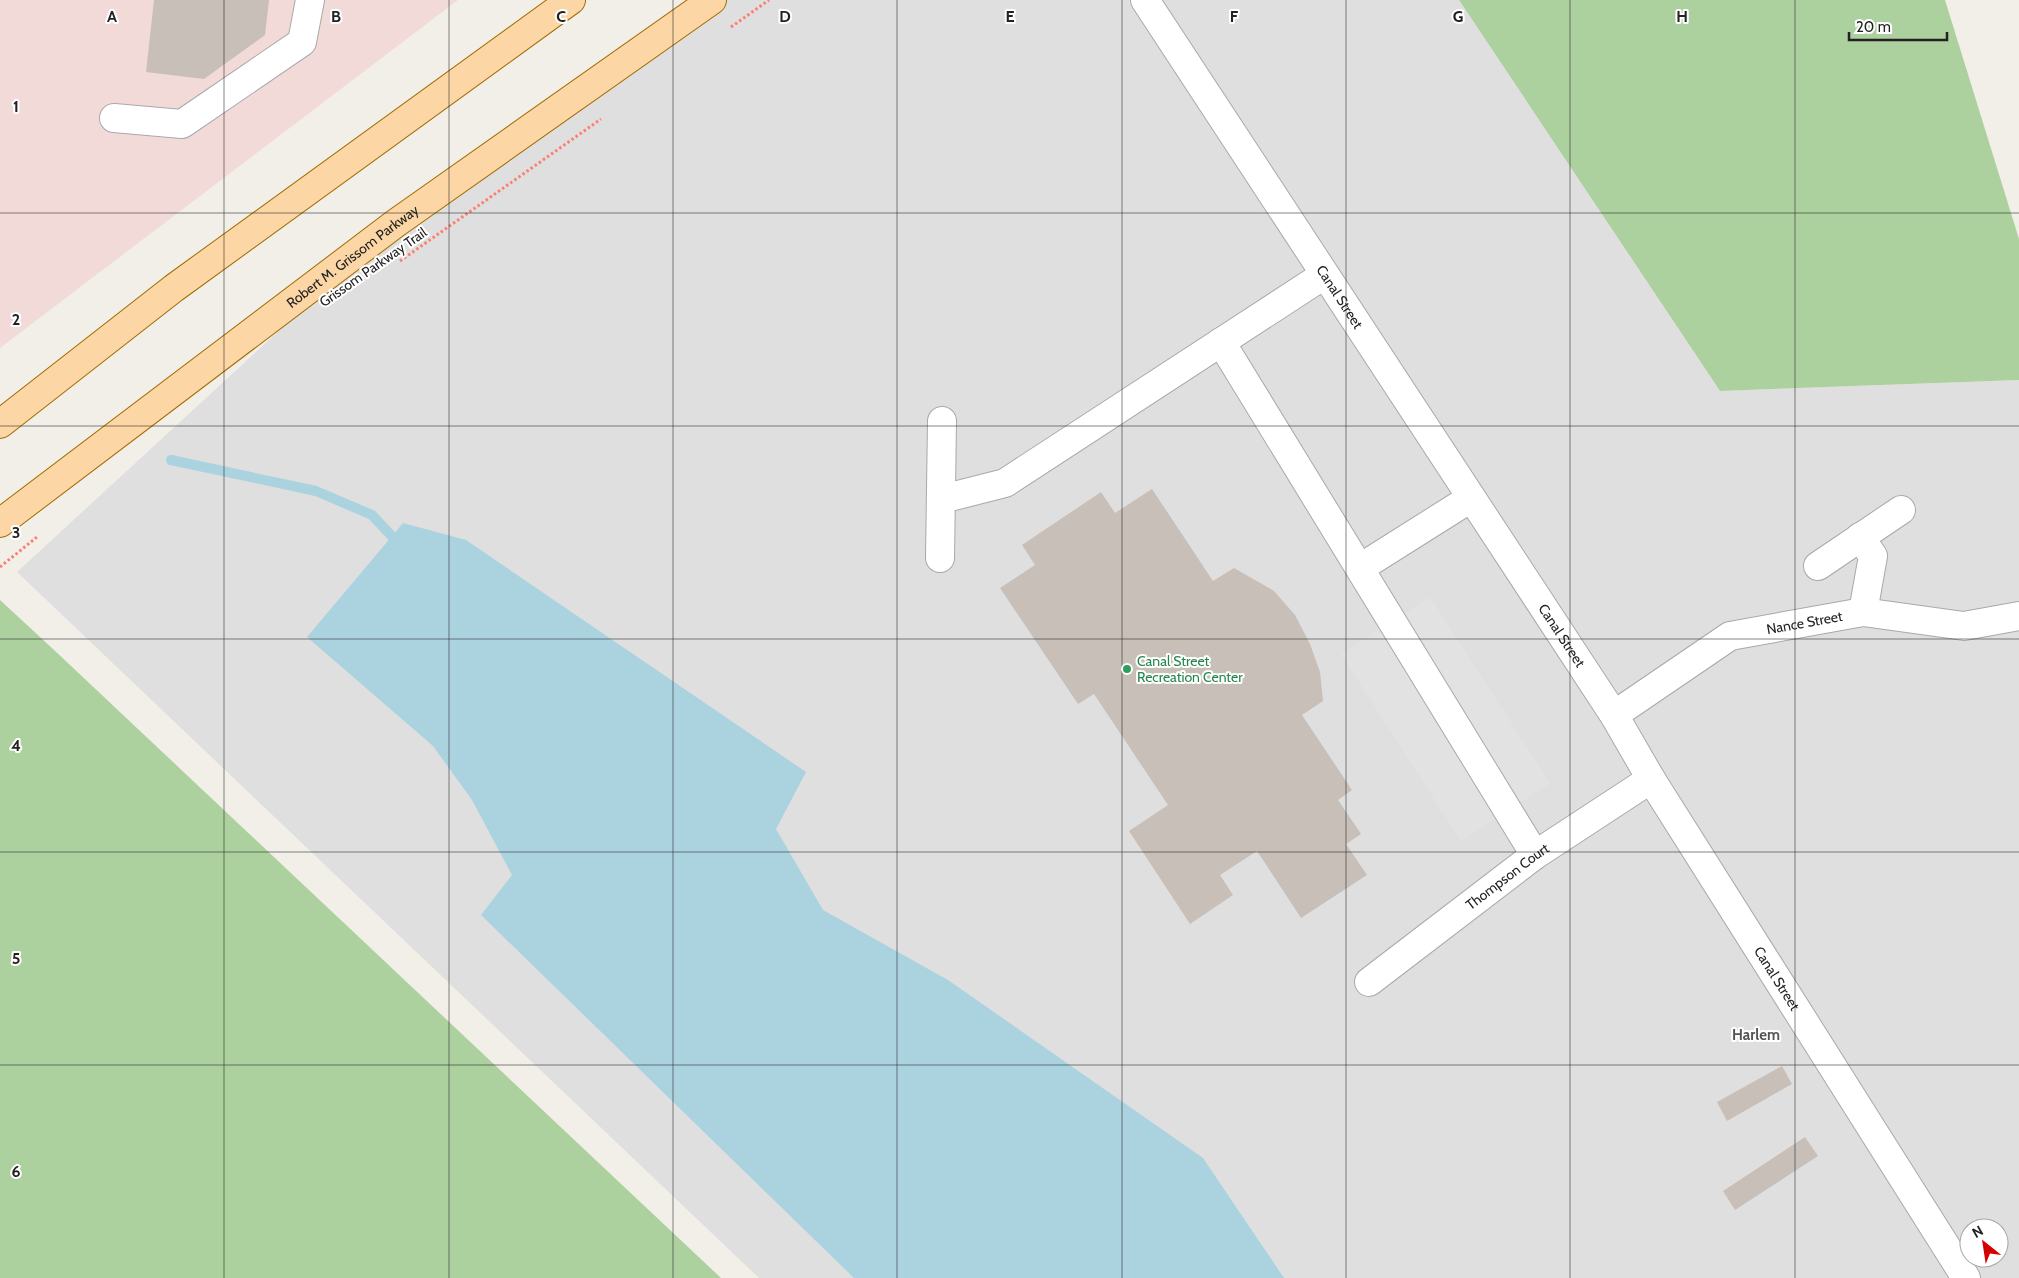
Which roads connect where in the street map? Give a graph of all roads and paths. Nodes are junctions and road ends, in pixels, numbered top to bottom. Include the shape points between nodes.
1 (310, 0) edge
2 (712, 0) edge
3 (769, 0) edge
4 (1145, 0) edge
5 (564, 2) edge
6 (728, 29) dead end
7 (606, 115) dead end
8 (114, 118) dead end
9 (395, 265) dead end
10 (1324, 274) junction
11 (1221, 342) junction
12 (942, 421) dead end
13 (0, 424) edge
14 (1471, 498) junction
15 (942, 499) junction
16 (1901, 510) dead end
17 (0, 523) edge
18 (43, 531) dead end
19 (1860, 537) junction
20 (940, 558) dead end
21 (1818, 566) dead end
22 (0, 567) edge
23 (1360, 568) junction
24 (1863, 612) junction
25 (2019, 616) edge
26 (1614, 715) junction
27 (1651, 779) junction
28 (1535, 855) junction
29 (1369, 982) dead end
30 (1966, 1278) edge

1 - 8 street via 302,42 182,124
2 - 17 main road, Robert M. Grissom Parkway via 396,223
3 - 6 path
4 - 10 street, Canal Street
5 - 13 main road via 174,288
7 - 9 path, Grissom Parkway Trail
10 - 11 street
10 - 14 street, Canal Street
11 - 15 street via 1005,483
11 - 23 street
12 - 15 street
14 - 23 street
14 - 26 street, Canal Street
15 - 20 street
16 - 19 street
18 - 22 path
19 - 21 street
19 - 24 street via 1873,556
23 - 28 street
24 - 25 street, Nance Street via 1964,626
24 - 26 street, Nance Street via 1730,636
26 - 27 street, Canal Street
27 - 28 street, Thompson Court
27 - 30 street, Canal Street
28 - 29 street, Thompson Court

